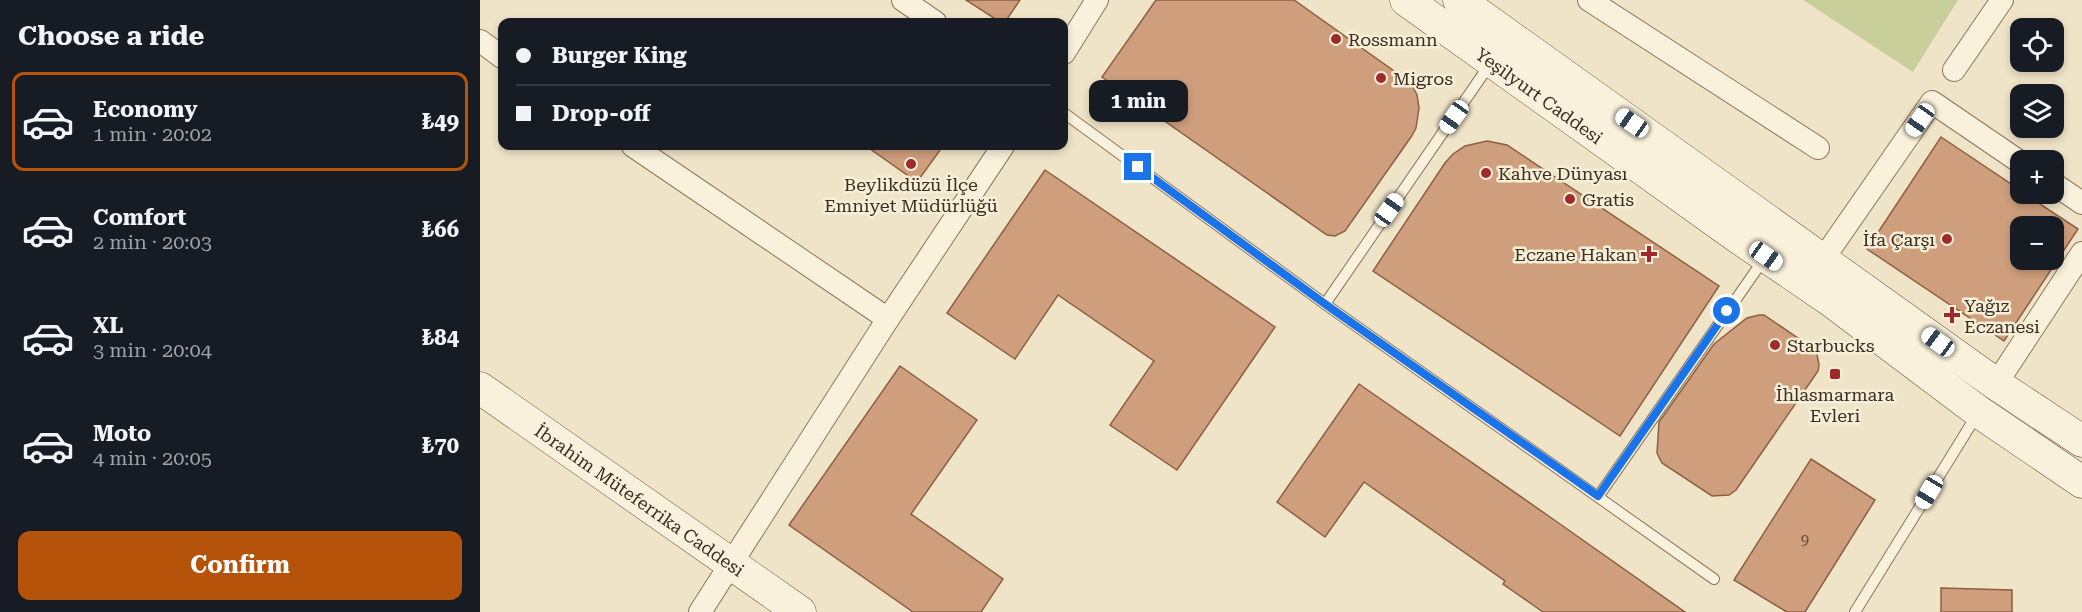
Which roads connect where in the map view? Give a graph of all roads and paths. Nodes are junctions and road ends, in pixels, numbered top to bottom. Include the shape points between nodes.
1 (903, 0) edge
2 (1097, 0) edge
3 (1406, 0) edge
4 (1460, 0) edge
5 (1589, 0) edge
6 (2002, 0) edge
7 (929, 18) edge
8 (480, 41) edge
9 (1068, 47) edge
10 (498, 54) edge
11 (1492, 62) junction
12 (1954, 70) dead end
13 (1068, 116) edge
14 (1818, 148) dead end
15 (639, 150) edge
16 (1000, 150) edge
17 (2010, 155) edge
18 (2064, 191) edge
19 (2082, 203) edge
20 (2082, 253) edge
21 (1766, 256) junction
22 (1823, 259) junction
23 (1325, 304) junction
24 (888, 319) junction
25 (1995, 384) junction
26 (480, 388) edge
27 (1979, 412) junction
28 (2082, 441) edge
29 (2082, 482) edge
30 (1598, 496) junction
31 (731, 565) junction
32 (1714, 579) dead end
33 (699, 612) edge
34 (800, 612) edge
35 (1855, 612) edge

1 - 7 street
2 - 9 street
3 - 11 main road, Yeşilyurt Caddesi
4 - 22 main road, Yeşilyurt Caddesi
5 - 14 street
6 - 12 street
8 - 10 street
11 - 21 main road, Yeşilyurt Caddesi
11 - 23 lane
13 - 23 lane
15 - 24 street
16 - 24 street
17 - 22 street via 1932,102
18 - 19 street
20 - 25 street
21 - 27 main road, Yeşilyurt Caddesi
21 - 30 lane
22 - 25 main road, Yeşilyurt Caddesi
23 - 30 lane
24 - 31 street
25 - 27 main road
25 - 28 main road, Yeşilyurt Caddesi
26 - 31 main road, İbrahim Müteferrika Caddesi
27 - 29 main road, Yeşilyurt Caddesi
27 - 35 lane
30 - 32 lane
31 - 33 street
31 - 34 main road, İbrahim Müteferrika Caddesi

